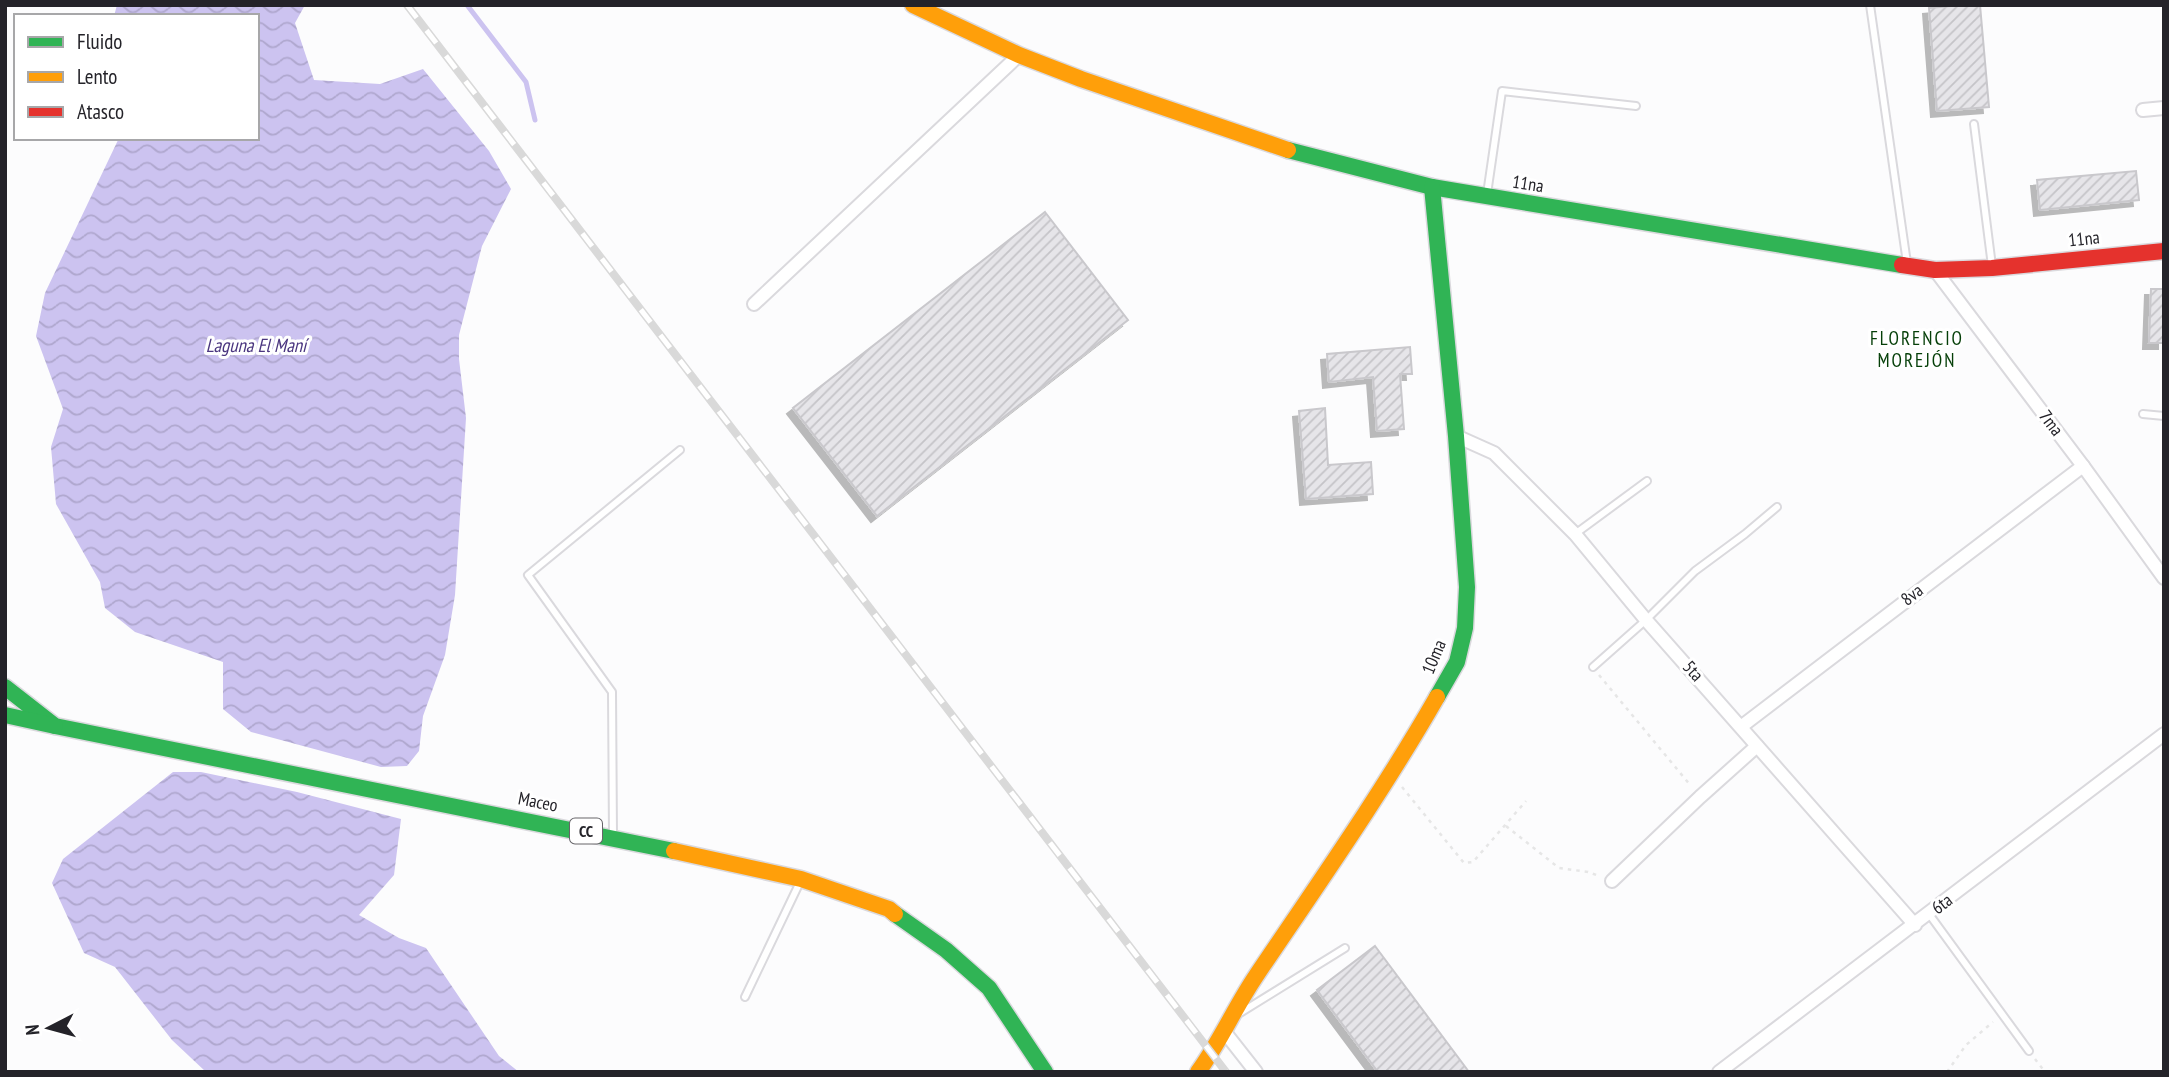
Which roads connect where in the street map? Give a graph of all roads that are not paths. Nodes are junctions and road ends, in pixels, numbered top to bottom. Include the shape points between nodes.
1 (913, 5) edge
2 (1870, 5) edge
3 (1018, 55) junction
4 (1636, 106) dead end
5 (2164, 108) edge
6 (2143, 110) dead end
7 (1974, 124) dead end
8 (1432, 187) junction
9 (1487, 196) junction
10 (2164, 251) edge
11 (1907, 265) junction
12 (1992, 268) junction
13 (1935, 270) junction
14 (754, 304) dead end
15 (2143, 414) dead end
16 (2164, 416) edge
17 (1456, 436) junction
18 (680, 450) dead end
19 (2082, 466) junction
20 (1647, 481) dead end
21 (1777, 507) dead end
22 (1575, 534) junction
23 (2164, 578) edge
24 (1646, 620) junction
25 (1593, 667) road end
26 (5, 687) edge
27 (5, 715) edge
28 (55, 726) junction
29 (1742, 726) junction
30 (2164, 734) edge
31 (1757, 746) junction
32 (613, 836) junction
33 (801, 879) junction
34 (1612, 881) road end
35 (1929, 914) junction
36 (1915, 925) junction
37 (1345, 948) dead end
38 (745, 997) dead end
39 (1225, 1025) junction
40 (2029, 1051) road end
41 (1045, 1072) edge
42 (1198, 1072) edge
43 (1256, 1072) edge
44 (1719, 1072) edge

1 - 3 street, 11na
2 - 11 lane
3 - 8 street, 11na via 1295,152
3 - 14 street
4 - 9 lane via 1502,91
5 - 6 street
7 - 12 lane
8 - 9 street, 11na
8 - 17 street, 10ma
9 - 11 street, 11na
10 - 12 street, 11na
11 - 13 street, 11na
12 - 13 street, 11na
13 - 19 street, 7ma
15 - 16 lane
17 - 22 street, 5ta via 1494,453
17 - 39 street, 10ma via 1467,587 1457,662 1392,774
18 - 32 lane via 528,575 612,692
19 - 23 street, 7ma
19 - 29 street, 8va
20 - 22 lane
21 - 24 lane via 1695,571
22 - 24 street, 5ta
24 - 25 lane
24 - 29 street, 5ta
26 - 28 street, Maceo
27 - 28 street, CC
28 - 32 street, Maceo / CC
29 - 31 street, 5ta
30 - 35 street, 6ta
31 - 34 street
31 - 36 street, 5ta
32 - 33 street, Maceo / CC
33 - 38 lane
33 - 41 street, Maceo / CC via 889,909 946,950 989,988
35 - 36 street, 6ta
35 - 40 lane
36 - 44 street, 6ta
37 - 39 lane
39 - 42 street, 10ma
39 - 43 street

